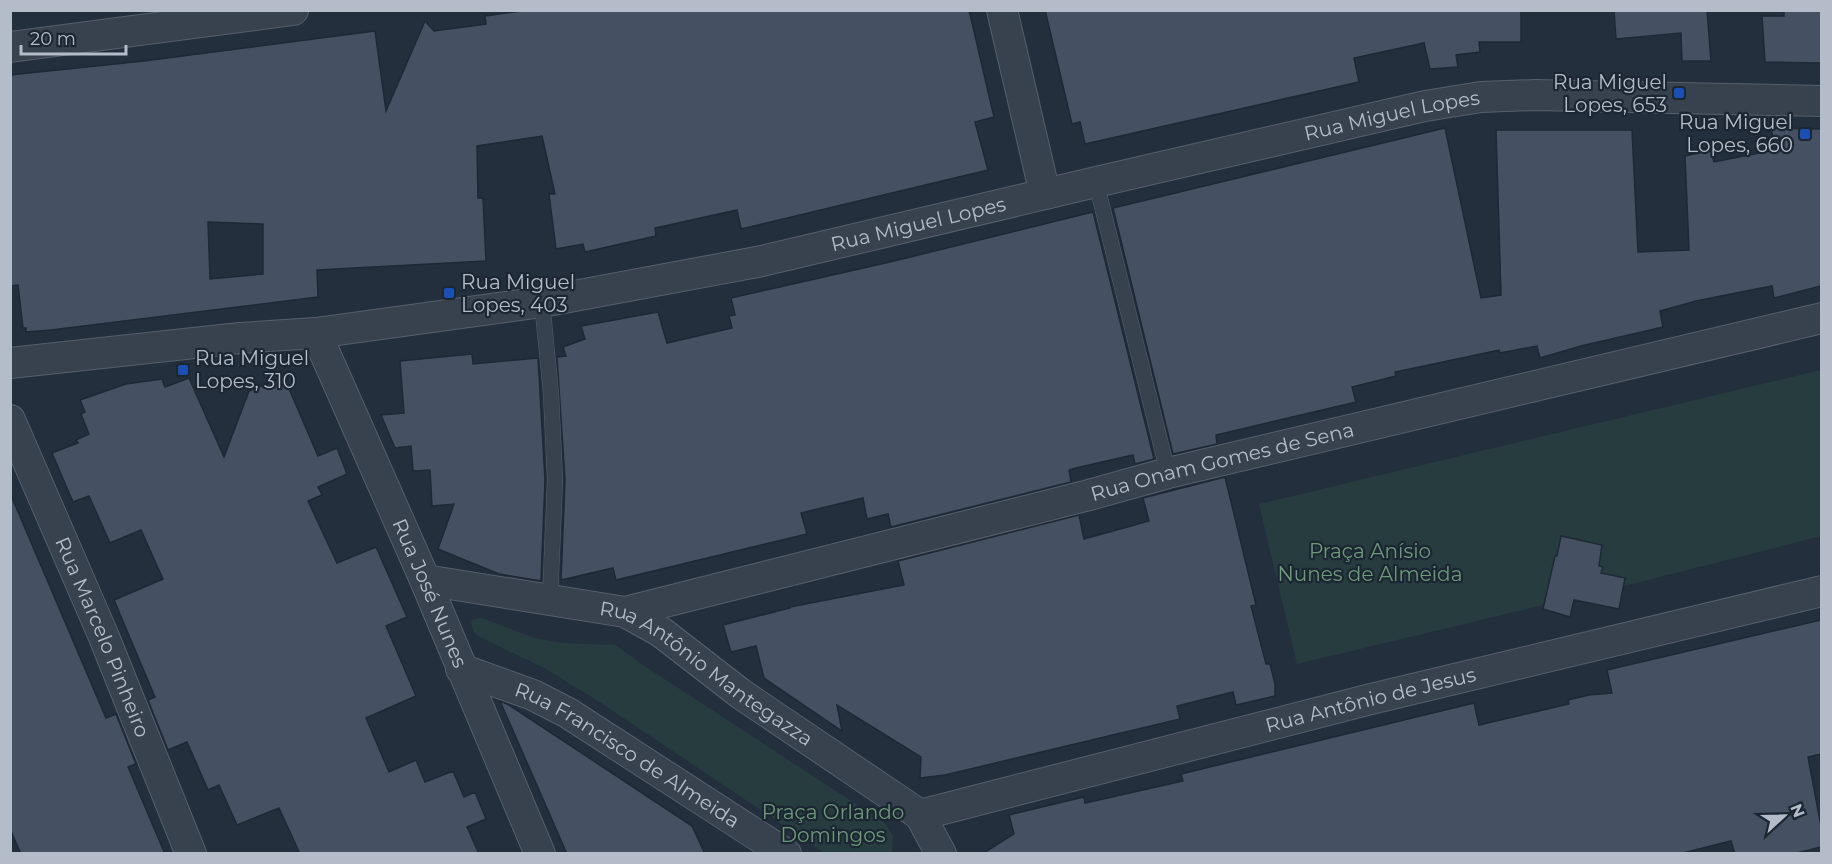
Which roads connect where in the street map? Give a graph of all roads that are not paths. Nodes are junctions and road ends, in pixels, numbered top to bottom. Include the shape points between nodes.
1 (293, 10) edge
2 (1002, 10) edge
3 (10, 47) edge
4 (1821, 101) edge
5 (1096, 182) junction
6 (1045, 194) junction
7 (542, 302) junction
8 (1821, 318) edge
9 (316, 333) junction
10 (10, 363) edge
11 (10, 420) edge
12 (1168, 473) junction
13 (424, 580) junction
14 (1821, 591) edge
15 (550, 600) junction
16 (626, 612) junction
17 (461, 669) junction
18 (920, 815) junction
19 (191, 854) edge
20 (540, 854) edge
21 (786, 854) edge
22 (941, 854) edge

1 - 3 street
2 - 6 street
4 - 5 street, Rua Miguel Lopes via 1481,97 1425,106
5 - 6 street, Rua Miguel Lopes
5 - 12 lane
6 - 7 street, Rua Miguel Lopes via 762,261
7 - 9 street, Rua Miguel Lopes
7 - 15 lane via 552,393 555,480
8 - 12 street, Rua Onam Gomes de Sena
9 - 10 street, Rua Miguel Lopes
9 - 13 street, Rua José Nunes
11 - 19 street, Rua Marcelo Pinheiro via 104,637
12 - 16 street, Rua Onam Gomes de Sena
13 - 15 street, Rua Antônio Mantegazza
13 - 17 street, Rua José Nunes
14 - 18 street, Rua Antônio de Jesus via 1344,706
15 - 16 street, Rua Antônio Mantegazza
16 - 18 street, Rua Antônio Mantegazza via 662,632 741,694
17 - 20 street, Rua José Nunes
17 - 21 street, Rua Francisco de Almeida via 533,695 568,713
18 - 22 street, Rua Antônio Mantegazza

